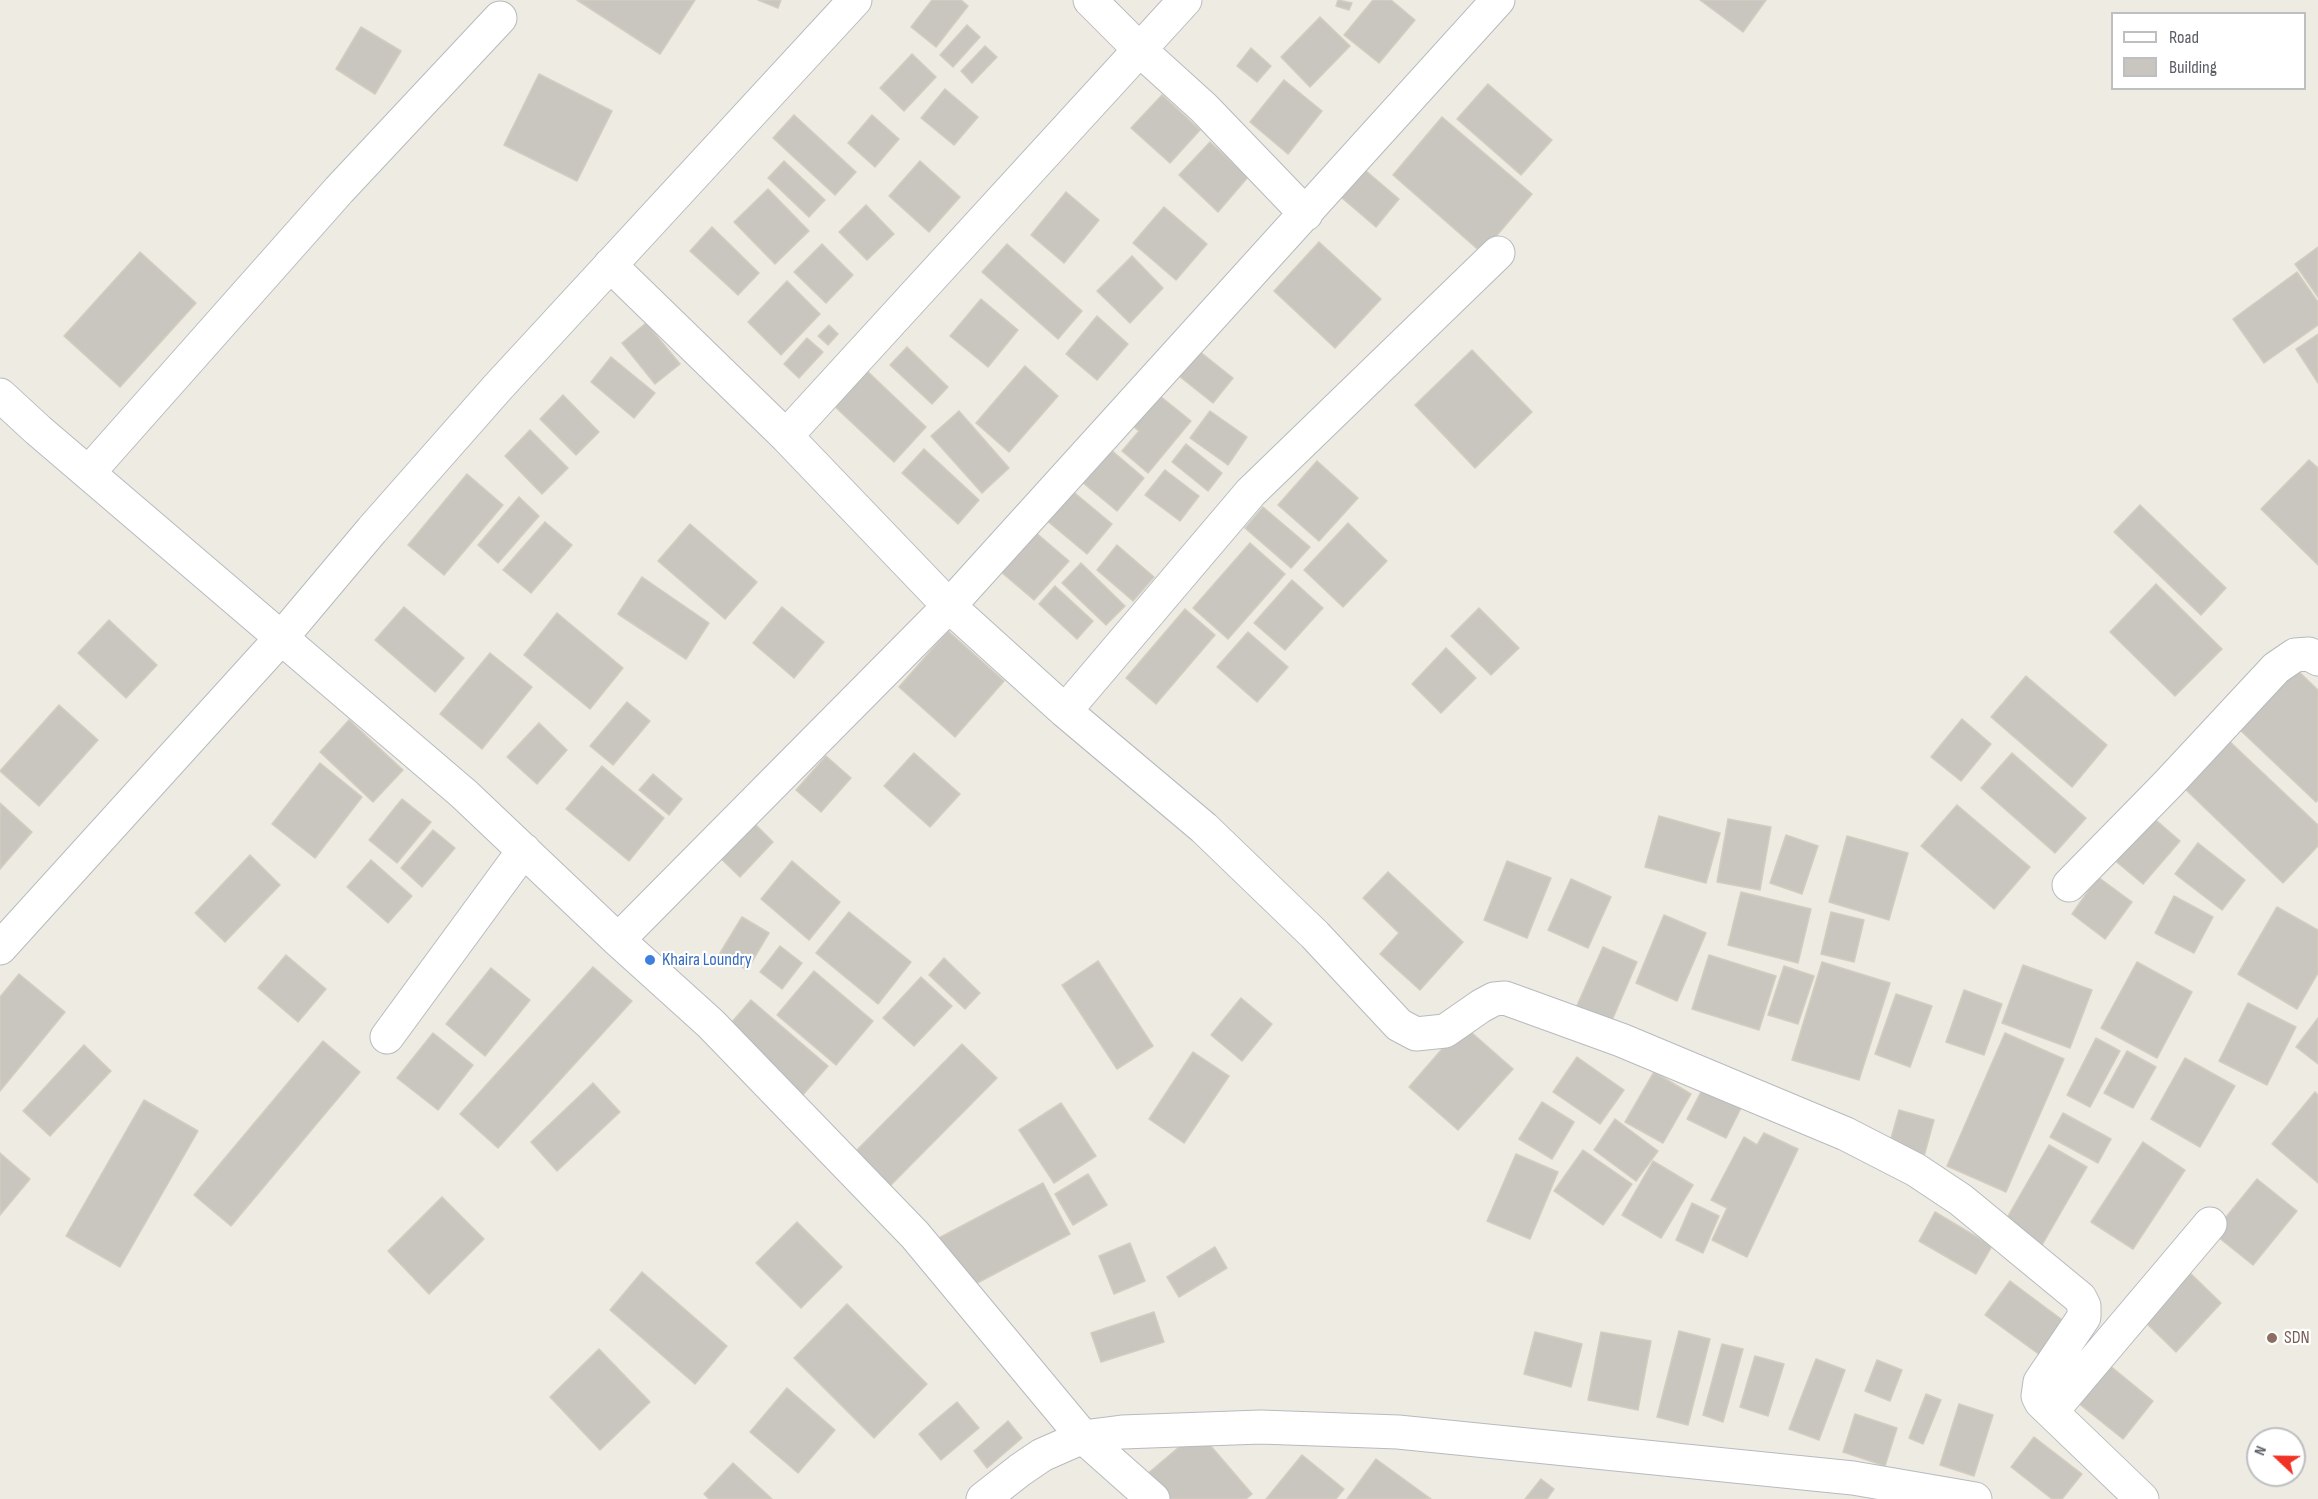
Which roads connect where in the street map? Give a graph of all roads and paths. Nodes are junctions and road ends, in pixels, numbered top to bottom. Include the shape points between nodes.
1 (855, 0) edge
2 (1090, 0) edge
3 (1185, 0) edge
4 (1498, 0) edge
5 (500, 18) dead end
6 (1140, 50) junction
7 (1306, 214) junction
8 (1498, 253) dead end
9 (610, 265) junction
10 (0, 395) edge
11 (786, 436) junction
12 (88, 472) junction
13 (949, 606) junction
14 (282, 637) junction
15 (2318, 659) edge
16 (1065, 711) junction
17 (524, 850) junction
18 (2069, 885) dead end
19 (618, 940) junction
20 (0, 948) edge
21 (387, 1037) dead end
22 (2210, 1224) dead end
23 (2052, 1411) junction
24 (1083, 1437) junction
25 (983, 1499) edge
26 (1153, 1499) edge
27 (1975, 1499) edge
28 (2142, 1499) edge

1 - 9 street
2 - 6 street
3 - 6 street
4 - 7 street
5 - 12 street via 339,190
6 - 7 street via 1204,108
6 - 11 street
7 - 13 street
8 - 16 street via 1251,492
9 - 11 street
9 - 14 street via 474,414
10 - 12 street
11 - 13 street
12 - 14 street
13 - 16 street
13 - 19 street
14 - 17 street
14 - 20 street
15 - 18 street via 2309,654 2295,655 2277,668
16 - 23 street via 1204,828 1407,1030 1416,1034 1445,1031 1481,1006 1505,998 1621,1040 1846,1134 1916,1170 1961,1200 2070,1289 2084,1306 2080,1325 2038,1389 2039,1399
17 - 19 street
17 - 21 street
19 - 24 street via 711,1024 915,1235
22 - 23 street
23 - 28 street
24 - 25 street via 1042,1455
24 - 26 street
24 - 27 street via 1262,1427 1398,1432 1853,1478

